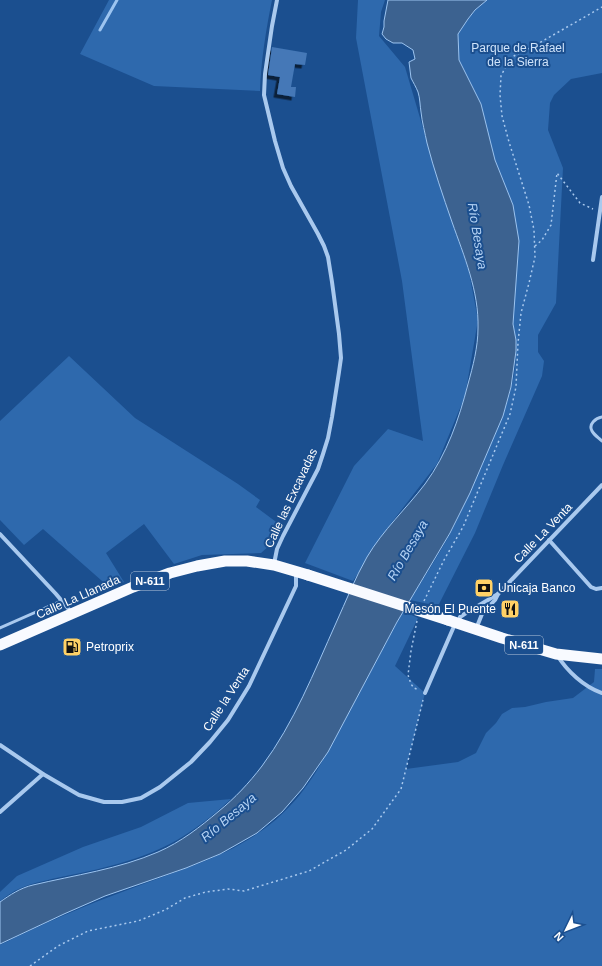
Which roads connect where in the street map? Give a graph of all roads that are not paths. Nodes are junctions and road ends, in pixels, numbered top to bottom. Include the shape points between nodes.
1 (277, 0) edge
2 (602, 197) edge
3 (593, 260) dead end
4 (602, 417) edge
5 (602, 441) edge
6 (602, 485) edge
7 (0, 534) edge
8 (549, 540) junction
9 (274, 565) junction
10 (296, 572) junction
11 (602, 588) edge
12 (498, 594) junction
13 (61, 601) junction
14 (72, 614) junction
15 (454, 622) junction
16 (0, 628) edge
17 (476, 630) junction
18 (0, 645) edge
19 (556, 654) junction
20 (602, 659) edge
21 (425, 693) road end
22 (602, 693) edge
23 (0, 745) edge
24 (43, 774) junction
25 (0, 812) edge

1 - 9 street, Calle las Excavadas via 268,51 264,95 286,177 328,257 341,358 323,454 315,476 277,549
2 - 3 street
4 - 5 lane via 595,420 591,428
6 - 8 street, Calle La Venta
7 - 13 street
8 - 11 street via 591,587
8 - 12 street, Calle La Venta
9 - 10 highway, Calle La Llanada / N-611
9 - 14 highway, Calle La Llanada / N-611 via 235,560 197,566 170,573 115,594
10 - 15 highway, Calle La Llanada / N-611, bridge
10 - 24 street, Calle la Venta via 296,586 249,686 228,720 191,762 160,787 141,798 104,802 78,795
12 - 15 street, Calle La Venta
12 - 17 street, Calle La Venta via 482,614
13 - 14 street
13 - 16 lane
14 - 18 highway, Calle La Llanada / N-611
15 - 17 highway, N-611
15 - 21 street
17 - 19 highway, N-611
19 - 20 highway, N-611
19 - 22 street via 577,678
23 - 24 street, Calle la Venta
24 - 25 street

